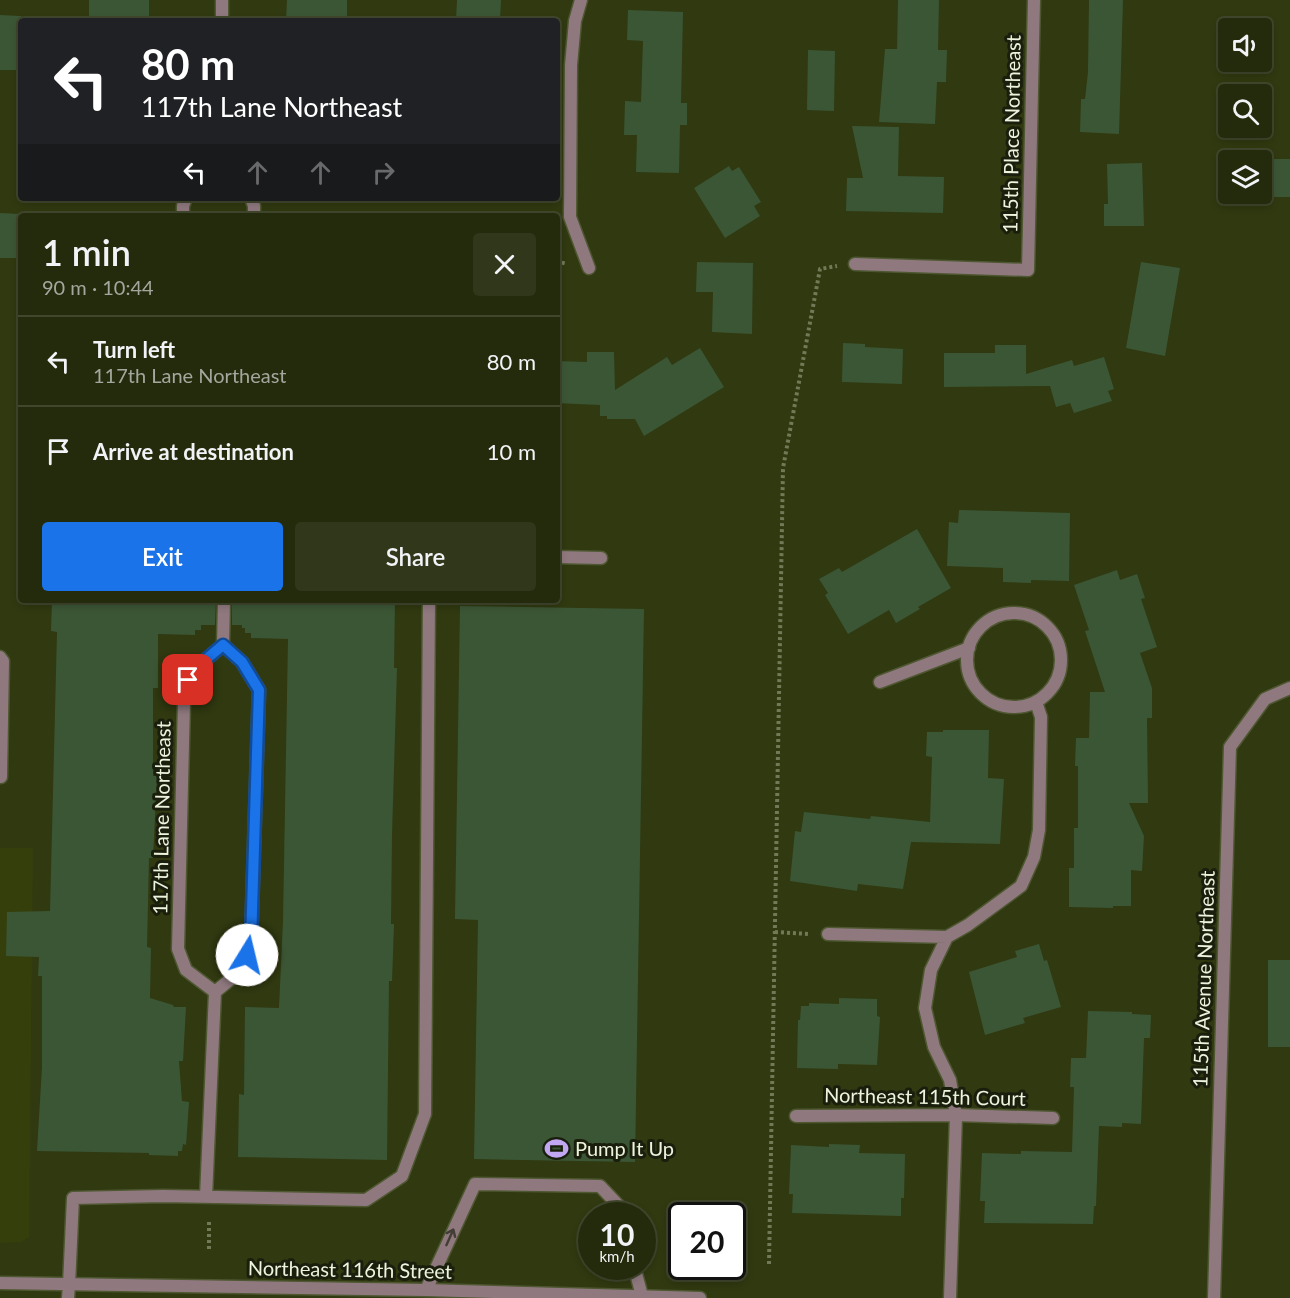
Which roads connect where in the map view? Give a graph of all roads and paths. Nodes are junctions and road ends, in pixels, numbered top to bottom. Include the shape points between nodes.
1 (222, 0) edge
2 (581, 0) edge
3 (1034, 0) edge
4 (222, 18) edge
5 (855, 264) joint
6 (589, 268) dead end
7 (560, 557) edge
8 (601, 558) dead end
9 (224, 603) edge
10 (429, 603) edge
11 (223, 645) junction
12 (969, 648) junction
13 (0, 657) edge
14 (880, 682) dead end
15 (1290, 688) edge
16 (1036, 702) junction
17 (0, 777) edge
18 (775, 932) junction
19 (828, 934) joint
20 (947, 937) junction
21 (215, 992) junction
22 (956, 1115) junction
23 (796, 1116) dead end
24 (1053, 1118) dead end
25 (206, 1197) junction
26 (615, 1202) edge
27 (209, 1222) dead end
28 (209, 1249) dead end
29 (769, 1264) dead end
30 (638, 1280) edge
31 (0, 1282) edge
32 (69, 1285) junction
33 (426, 1290) junction
34 (642, 1296) junction
35 (68, 1298) edge
36 (700, 1298) edge
37 (950, 1298) edge
38 (1214, 1298) edge

1 - 4 street
2 - 6 street via 571,65 570,217
3 - 5 street, 115th Place Northeast via 1028,270
5 - 18 path via 820,269 783,468
7 - 8 street
9 - 11 street
10 - 25 street via 425,1114 410,1155 402,1176 366,1200
11 - 21 street via 242,662 259,690 251,942 243,969
11 - 21 street, 117th Lane Northeast via 188,680 184,702 178,949 186,970
12 - 14 street
12 - 16 street via 970,675 985,696 1010,706
12 - 16 street via 982,626 993,618 1019,613 1043,623 1059,644 1060,671 1055,683
13 - 17 street
15 - 38 street, 115th Avenue Northeast via 1266,699 1230,747
16 - 20 street via 1041,717 1039,830 1034,857 1021,886
18 - 19 path
18 - 29 path
19 - 20 street
20 - 22 street via 931,970 925,1008 934,1047 950,1080
21 - 25 street
22 - 23 street, Northeast 115th Court
22 - 24 street, Northeast 115th Court
22 - 37 street
25 - 32 street via 73,1198
33 -> 26 street via 475,1184 600,1186
27 - 28 path
30 - 34 street
31 - 32 street, Northeast 116th Street
32 - 33 street, Northeast 116th Street
32 - 35 street
33 - 34 street, Northeast 116th Street
34 - 36 street, Northeast 116th Street

